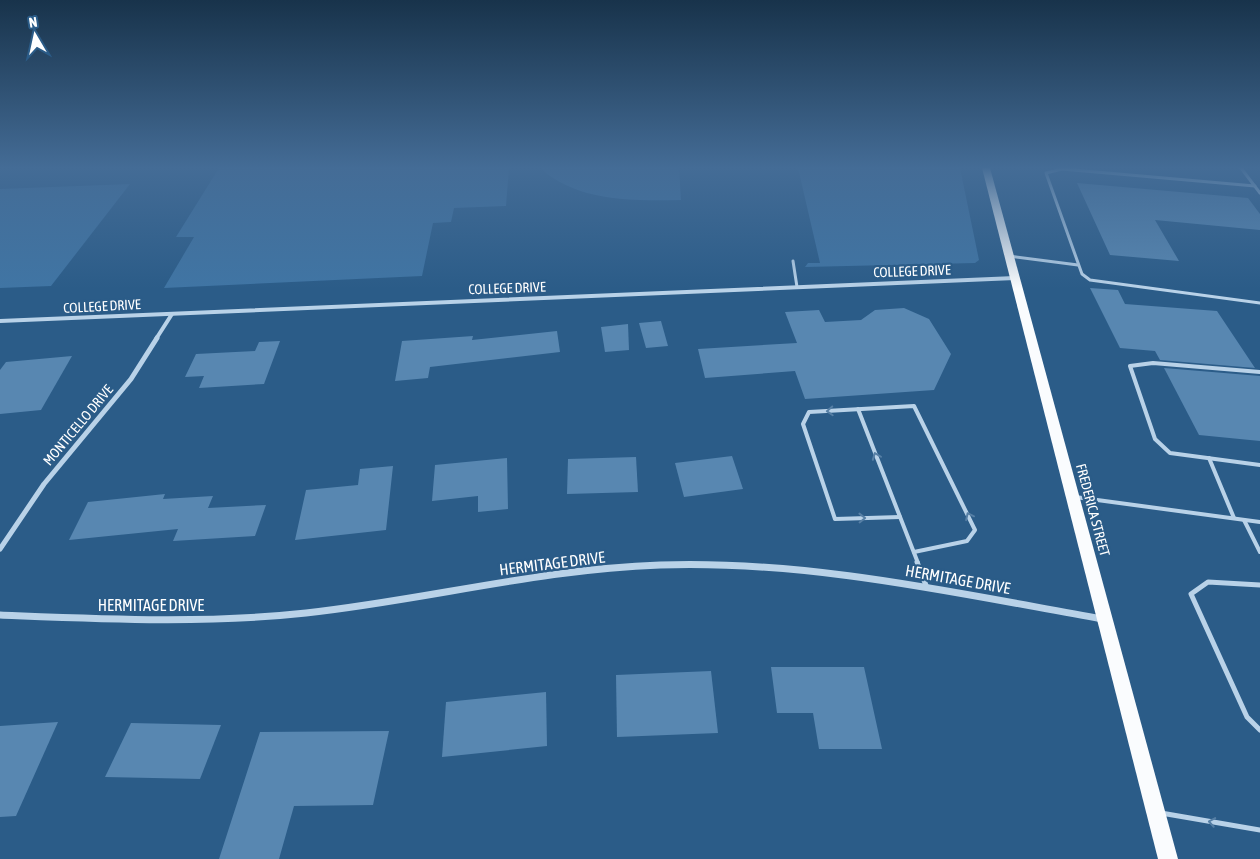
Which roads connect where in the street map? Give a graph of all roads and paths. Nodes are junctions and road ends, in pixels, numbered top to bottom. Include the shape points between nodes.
1 (996, 208) edge
2 (1058, 208) edge
3 (1009, 256) junction
4 (793, 261) dead end
5 (1078, 265) junction
6 (1015, 278) junction
7 (797, 287) junction
8 (1260, 303) edge
9 (172, 314) junction
10 (0, 322) edge
11 (1260, 372) edge
12 (858, 409) junction
13 (1209, 458) junction
14 (1260, 465) edge
15 (1072, 497) junction
16 (900, 517) junction
17 (1234, 518) junction
18 (1244, 520) junction
19 (1260, 522) edge
20 (0, 549) edge
21 (914, 552) junction
22 (1260, 552) edge
23 (1260, 585) edge
24 (927, 588) junction
25 (0, 615) edge
26 (1104, 619) junction
27 (1260, 730) edge
28 (1155, 812) junction
29 (1260, 830) edge
30 (1168, 859) edge

1 - 3 main road, FREDERICA STREET
2 - 5 lane
3 - 5 lane
3 - 6 main road, FREDERICA STREET
4 - 7 lane
5 - 8 lane via 1090,280
6 - 7 street, COLLEGE DRIVE
6 - 15 main road, FREDERICA STREET
7 - 9 street, COLLEGE DRIVE
9 - 10 street, COLLEGE DRIVE
9 - 20 street, MONTICELLO DRIVE via 130,379 44,484
11 - 13 lane via 1152,363 1130,366 1154,439 1170,453
16 -> 12 lane
12 -> 16 lane via 809,412 803,424 834,519
21 -> 12 lane via 966,541 976,530 914,406
13 - 14 lane
13 - 17 lane
15 - 17 lane
15 - 26 main road, FREDERICA STREET
16 - 21 lane
17 - 18 lane
18 - 19 lane
18 - 22 lane
21 - 24 lane
23 - 27 lane via 1208,582 1191,594 1247,717
24 - 25 street, HERMITAGE DRIVE via 866,577 761,566 656,566 546,576 310,612 248,618 138,621
24 - 26 street, HERMITAGE DRIVE
26 - 28 main road, FREDERICA STREET
29 -> 28 lane
28 - 30 main road, FREDERICA STREET

